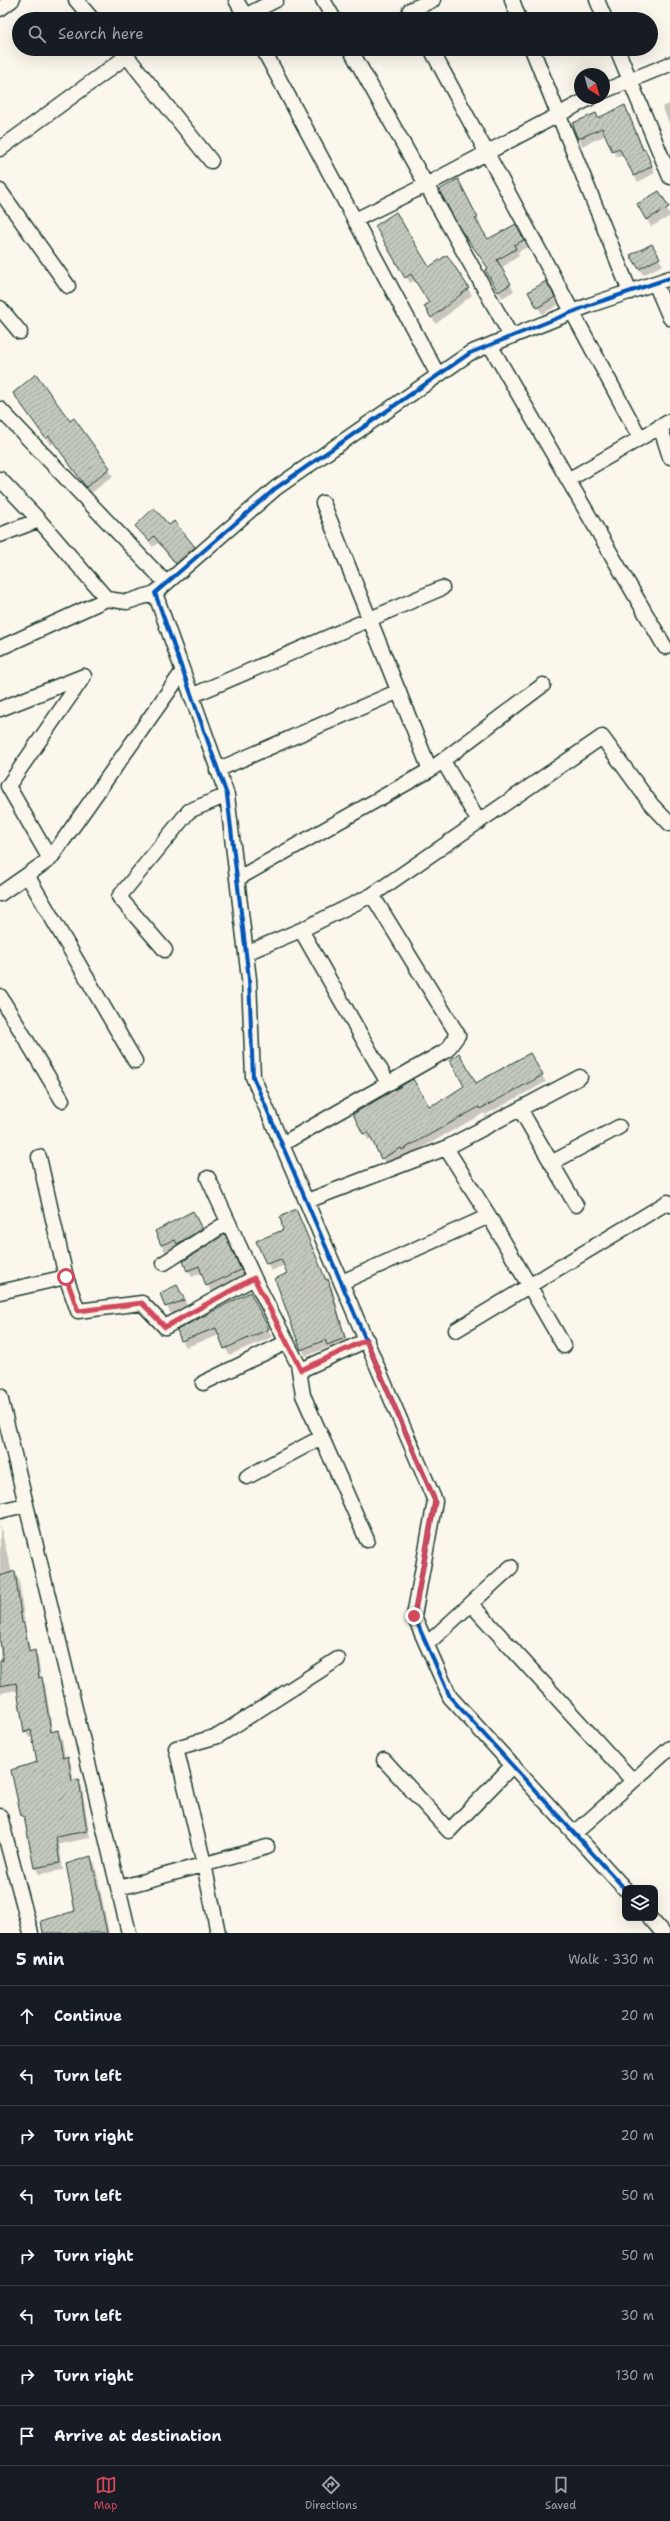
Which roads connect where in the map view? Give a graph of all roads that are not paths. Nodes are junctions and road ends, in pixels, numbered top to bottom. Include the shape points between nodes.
1 (12, 0) edge
2 (236, 0) edge
3 (276, 0) edge
4 (323, 0) edge
5 (432, 0) edge
6 (512, 0) edge
7 (597, 0) edge
8 (80, 2) edge
9 (0, 9) edge
10 (410, 10) edge
11 (87, 12) edge
12 (243, 12) edge
13 (255, 12) edge
14 (330, 12) edge
15 (516, 12) edge
16 (602, 12) edge
17 (119, 56) edge
18 (127, 56) edge
19 (267, 56) edge
20 (354, 56) edge
21 (435, 56) edge
22 (535, 56) edge
23 (620, 56) edge
24 (670, 64) edge
25 (630, 79) junction
26 (610, 89) edge
27 (578, 104) edge
28 (558, 114) junction
29 (0, 149) edge
30 (486, 152) junction
31 (211, 161) dead end
32 (670, 177) edge
33 (426, 185) junction
34 (0, 191) edge
35 (355, 220) junction
36 (670, 278) edge
37 (655, 283) junction
38 (68, 286) dead end
39 (630, 292) junction
40 (0, 308) edge
41 (572, 313) junction
42 (670, 318) edge
43 (20, 332) dead end
44 (511, 336) junction
45 (490, 345) junction
46 (438, 375) junction
47 (0, 409) edge
48 (665, 424) edge
49 (640, 438) junction
50 (670, 457) edge
51 (0, 479) edge
52 (568, 480) junction
53 (323, 503) dead end
54 (40, 520) junction
55 (0, 534) edge
56 (166, 583) junction
57 (442, 588) dead end
58 (155, 593) junction
59 (106, 598) junction
60 (370, 619) junction
61 (665, 647) dead end
62 (0, 648) edge
63 (183, 671) junction
64 (543, 685) dead end
65 (399, 691) junction
66 (191, 696) junction
67 (0, 708) edge
68 (443, 761) junction
69 (218, 770) junction
70 (430, 770) junction
71 (227, 795) junction
72 (479, 822) junction
73 (670, 824) edge
74 (50, 858) junction
75 (28, 875) junction
76 (237, 880) junction
77 (0, 894) edge
78 (372, 895) junction
79 (301, 930) junction
80 (165, 950) dead end
81 (246, 953) junction
82 (0, 996) edge
83 (135, 1061) dead end
84 (580, 1077) dead end
85 (388, 1084) junction
86 (62, 1100) dead end
87 (520, 1109) junction
88 (619, 1127) dead end
89 (282, 1144) junction
90 (446, 1148) junction
91 (38, 1157) dead end
92 (551, 1163) junction
93 (208, 1178) dead end
94 (307, 1200) junction
95 (670, 1205) edge
96 (576, 1206) dead end
97 (489, 1216) junction
98 (228, 1222) junction
99 (164, 1263) dead end
100 (66, 1277) junction
101 (254, 1278) junction
102 (342, 1282) junction
103 (530, 1286) junction
104 (0, 1292) edge
105 (456, 1330) dead end
106 (366, 1340) junction
107 (287, 1342) junction
108 (564, 1346) dead end
109 (298, 1364) junction
110 (203, 1383) dead end
111 (0, 1396) edge
112 (322, 1437) junction
113 (247, 1477) dead end
114 (25, 1505) junction
115 (0, 1511) edge
116 (368, 1540) dead end
117 (511, 1568) dead end
118 (471, 1604) junction
119 (427, 1644) junction
120 (338, 1659) dead end
121 (670, 1748) edge
122 (384, 1760) dead end
123 (513, 1765) junction
124 (633, 1781) junction
125 (0, 1816) edge
126 (575, 1833) junction
127 (267, 1847) dead end
128 (204, 1864) junction
129 (622, 1885) edge
130 (119, 1888) junction
131 (653, 1921) edge
132 (31, 1933) edge
133 (129, 1933) edge
134 (218, 1933) edge
135 (663, 1933) edge

1 - 9 street
2 - 12 street
3 - 13 street
4 - 14 street
5 - 10 street
6 - 15 street
7 - 16 street
8 - 11 street
17 - 29 street
18 - 31 street
19 - 35 street
20 - 33 street
21 - 30 street
22 - 28 street
23 - 25 street
24 - 25 street
25 - 26 street
25 - 32 street
27 - 28 street
28 - 30 street
28 - 39 street
30 - 33 street
30 - 41 street
33 - 35 street
33 - 44 street
34 - 38 street
35 - 46 street
36 - 37 street
37 - 39 street
37 - 42 street
39 - 41 street
40 - 43 street
41 - 44 street
41 - 49 street
44 - 45 street
45 - 46 street via 470,353
45 - 52 street
46 - 56 street via 276,488
47 - 56 street
48 - 49 street
48 - 50 street
49 - 52 street
51 - 54 street
52 - 61 street
53 - 60 street
54 - 55 street
54 - 59 street
56 - 58 street
57 - 60 street
58 - 59 street via 127,602
58 - 63 street
59 - 62 street
60 - 65 street
60 - 66 street
63 - 66 street
63 - 74 street
64 - 68 street
65 - 69 street
65 - 70 street
66 - 69 street
67 - 74 street via 84,676 8,786
68 - 70 street
68 - 72 street
69 - 71 street
70 - 76 street
71 - 76 street
71 - 80 street via 189,811 119,897
72 - 73 street via 602,738 651,804
72 - 78 street
74 - 75 street
75 - 77 street
75 - 83 street
76 - 81 street
78 - 79 street
78 - 85 street via 458,1035 447,1050
79 - 81 street
79 - 85 street
81 - 89 street via 253,1078
82 - 86 street
84 - 87 street
85 - 89 street
87 - 90 street
87 - 92 street
88 - 92 street
89 - 94 street
90 - 94 street
90 - 97 street
91 - 100 street
92 - 96 street
93 - 98 street
94 - 102 street
95 - 103 street via 668,1202
97 - 102 street
97 - 103 street
98 - 99 street
98 - 101 street
100 - 101 street via 78,1311 142,1303 165,1327
100 - 104 street
101 - 107 street
102 - 106 street
103 - 105 street
103 - 108 street
106 - 109 street via 301,1370
106 - 119 street via 435,1501 414,1616
107 - 109 street
107 - 110 street
109 - 112 street via 303,1395
111 - 114 street
112 - 113 street
112 - 116 street
114 - 115 street
114 - 130 street
117 - 118 street
118 - 119 street
118 - 124 street
119 - 123 street via 450,1697
120 - 128 street via 218,1736 176,1748
121 - 124 street
122 - 123 street via 449,1831
123 - 126 street
124 - 126 street
125 - 132 street
126 - 129 street
127 - 128 street
128 - 130 street
128 - 134 street
130 - 133 street
131 - 135 street

